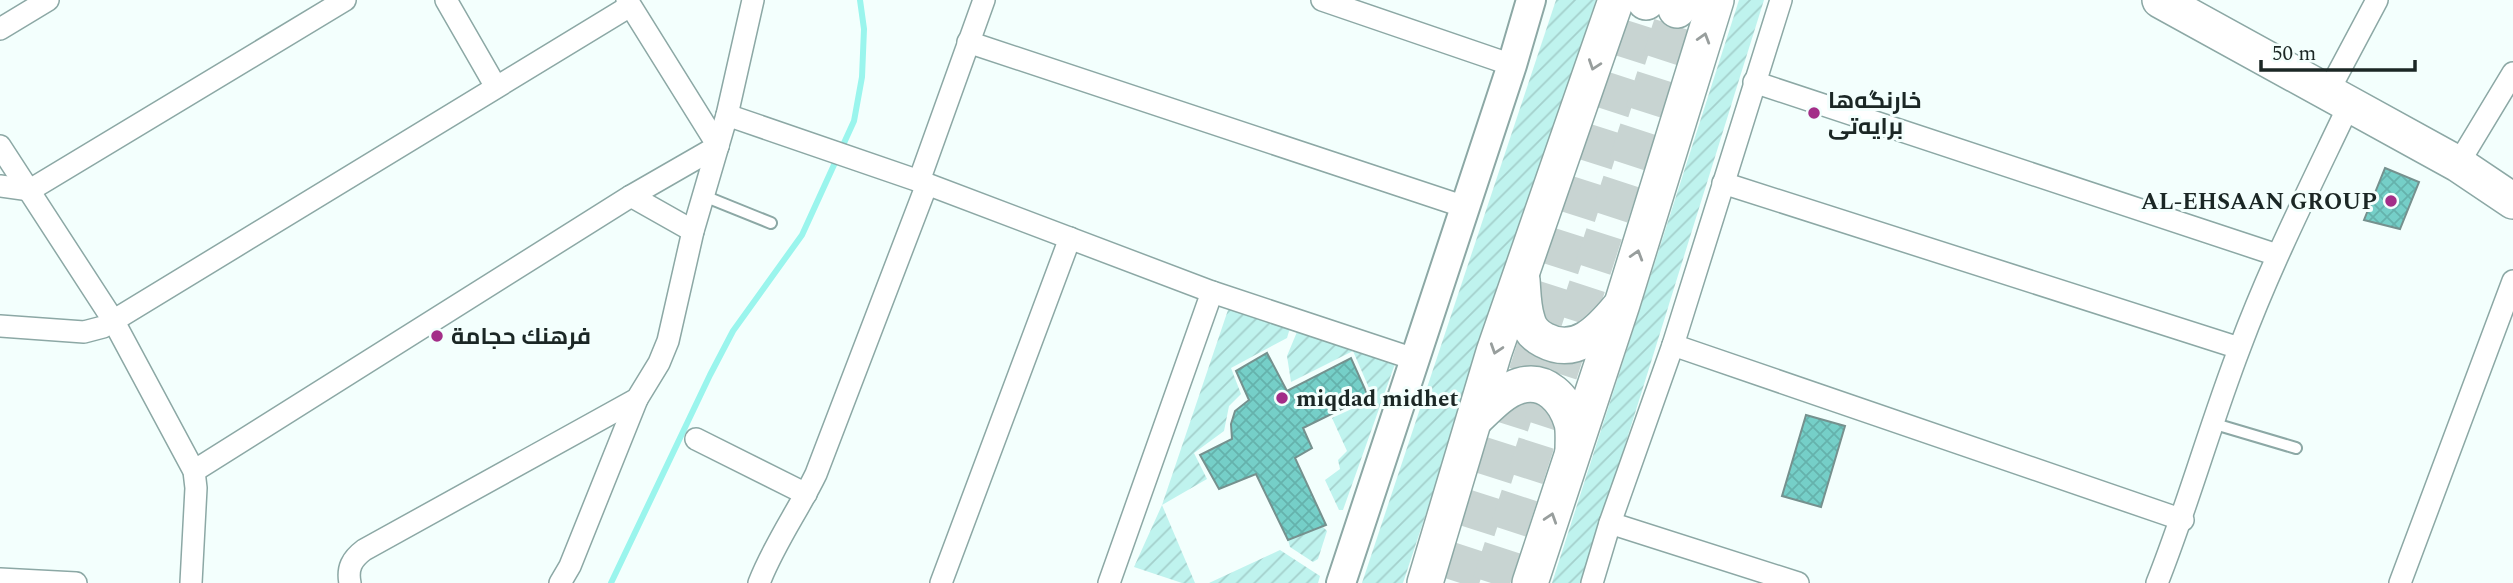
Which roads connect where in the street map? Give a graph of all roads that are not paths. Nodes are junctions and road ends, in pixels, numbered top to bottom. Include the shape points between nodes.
1 (48, 0) edge
2 (345, 0) edge
3 (446, 0) edge
4 (753, 0) edge
5 (984, 0) edge
6 (1322, 0) edge
7 (1531, 0) edge
8 (1716, 0) edge
9 (1781, 0) edge
10 (2160, 0) edge
11 (2377, 0) edge
12 (1653, 2) edge
13 (629, 3) edge
14 (2199, 9) edge
15 (0, 30) edge
16 (968, 42) junction
17 (1512, 65) junction
18 (2513, 73) edge
19 (1754, 82) junction
20 (496, 87) junction
21 (2338, 99) junction
22 (727, 115) junction
23 (0, 146) edge
24 (718, 146) junction
25 (2458, 164) junction
26 (923, 182) junction
27 (1723, 183) junction
28 (0, 186) edge
29 (30, 190) junction
30 (632, 196) junction
31 (704, 196) junction
32 (2513, 201) edge
33 (1465, 207) junction
34 (771, 223) dead end
35 (693, 231) junction
36 (1070, 239) junction
37 (2277, 255) junction
38 (1522, 273) junction
39 (2513, 281) edge
40 (1212, 292) junction
41 (1622, 304) junction
42 (113, 320) junction
43 (0, 326) edge
44 (1673, 345) junction
45 (2239, 348) junction
46 (1414, 359) junction
47 (637, 399) junction
48 (1475, 419) junction
49 (2215, 424) junction
50 (696, 439) dead end
51 (2296, 448) dead end
52 (1573, 450) junction
53 (194, 471) junction
54 (806, 494) junction
55 (2183, 520) junction
56 (1610, 523) junction
57 (0, 579) edge
58 (76, 583) edge
59 (191, 583) edge
60 (350, 583) edge
61 (560, 583) edge
62 (759, 583) edge
63 (941, 583) edge
64 (1109, 583) edge
65 (1341, 583) edge
66 (1426, 583) edge
67 (1530, 583) edge
68 (1592, 583) edge
69 (1798, 583) edge
70 (2157, 583) edge
71 (2400, 583) edge

1 - 15 street
2 - 29 street
3 - 20 street
4 - 22 street
5 - 16 street
6 - 17 street
7 - 17 street
41 -> 8 main road
9 - 19 street
10 - 14 main road
11 - 21 street
12 -> 38 main road
13 - 20 street
13 - 24 street
14 - 21 main road
16 - 26 street
16 - 33 street
17 - 33 street
18 - 25 street
19 - 27 street
19 - 37 street
20 - 42 street
21 - 25 main road
21 - 37 street
22 - 24 street
22 - 26 street
23 - 29 street
24 - 30 street
24 - 31 street
25 - 32 main road
26 - 36 street
26 - 54 street
27 - 44 street
27 - 45 street
28 - 29 street
29 - 42 street
30 - 35 street
30 - 53 street
31 - 34 lane
31 - 35 street
33 - 46 street
35 - 47 street via 668,341
36 - 40 street
36 - 63 street
37 - 45 street
38 - 41 main road via 1526,319 1535,334 1555,345 1580,344
38 -> 48 main road
39 - 71 street
40 - 46 street
40 - 64 street
41 - 52 main road
42 - 43 street via 84,332
42 - 53 street
44 - 55 street
44 - 56 street
45 - 49 street
46 - 65 street
47 - 60 street via 364,550 348,569
47 - 61 street
48 - 52 main road via 1517,386 1542,385 1561,399 1572,424
48 - 66 main road
49 - 51 lane
49 - 55 street
50 - 54 street
67 -> 52 main road
53 - 59 street
54 - 62 street via 777,541
55 - 70 street
56 - 68 street
56 - 69 street
57 - 58 street

